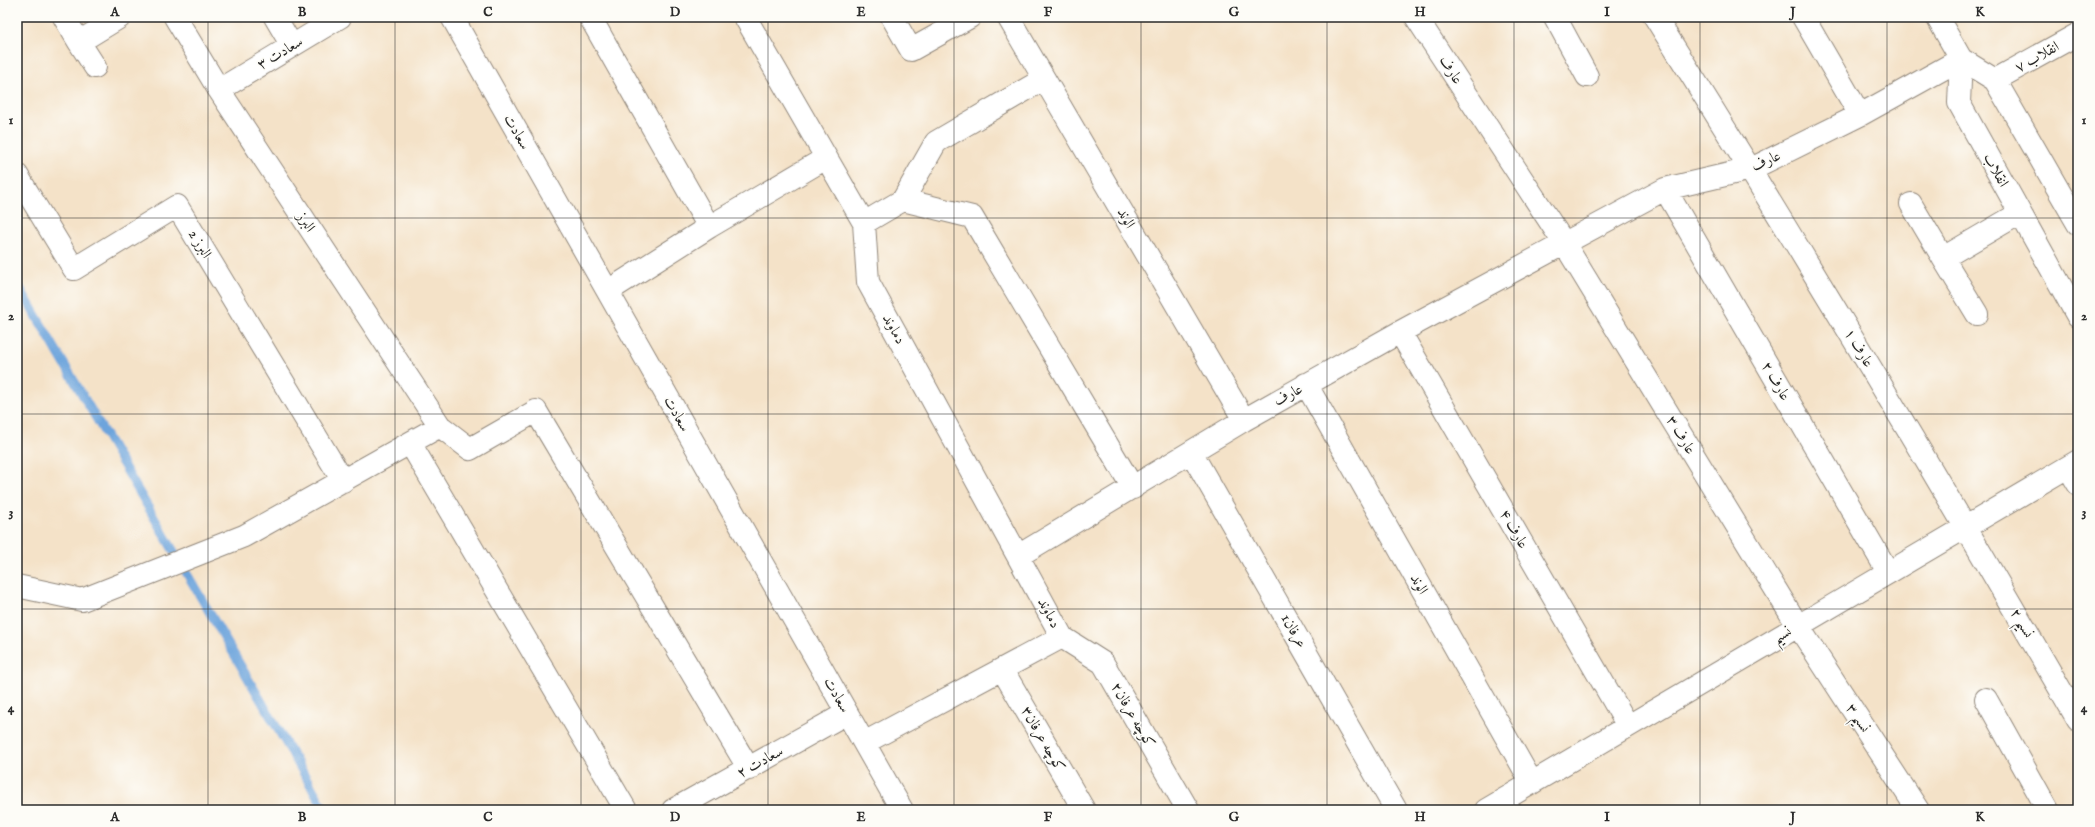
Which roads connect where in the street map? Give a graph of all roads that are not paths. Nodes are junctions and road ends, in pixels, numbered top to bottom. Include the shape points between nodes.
1 (64, 17) edge
2 (120, 17) edge
3 (175, 17) edge
4 (275, 17) edge
5 (340, 17) edge
6 (452, 17) edge
7 (590, 17) edge
8 (745, 17) edge
9 (892, 17) edge
10 (970, 17) edge
11 (1008, 17) edge
12 (1416, 17) edge
13 (1555, 17) edge
14 (1655, 17) edge
15 (1802, 17) edge
16 (1937, 17) edge
17 (2078, 34) edge
18 (79, 42) junction
19 (292, 46) junction
20 (1961, 59) junction
21 (95, 67) dead end
22 (1587, 76) dead end
23 (1044, 79) junction
24 (1996, 80) junction
25 (219, 90) junction
26 (1860, 116) junction
27 (826, 158) junction
28 (1751, 169) junction
29 (17, 175) edge
30 (1665, 189) junction
31 (902, 200) junction
32 (1911, 204) dead end
33 (2020, 213) junction
34 (864, 223) junction
35 (2078, 224) edge
36 (709, 227) junction
37 (1564, 243) junction
38 (1943, 258) junction
39 (608, 291) junction
40 (1977, 314) dead end
41 (2078, 317) edge
42 (1400, 332) junction
43 (1306, 384) junction
44 (1244, 420) junction
45 (440, 426) junction
46 (410, 443) junction
47 (1191, 452) junction
48 (2075, 471) edge
49 (343, 481) junction
50 (1133, 488) junction
51 (1966, 526) junction
52 (1018, 556) junction
53 (1888, 572) junction
54 (17, 586) edge
55 (1798, 626) junction
56 (1062, 637) junction
57 (1002, 669) junction
58 (1986, 699) dead end
59 (847, 713) junction
60 (2078, 720) edge
61 (1628, 726) junction
62 (864, 743) junction
63 (749, 769) junction
64 (1532, 783) junction
65 (626, 810) edge
66 (673, 810) edge
67 (902, 810) edge
68 (1084, 810) edge
69 (1188, 810) edge
70 (1396, 810) edge
71 (1486, 810) edge
72 (1918, 810) edge
73 (2048, 810) edge

1 - 18 street
2 - 18 street
3 - 25 street, البرز
4 - 19 street
5 - 19 street, سعادت ۳
6 - 39 street, سعادت
7 - 36 street
8 - 27 street, دماوند
9 - 10 street via 911,50
11 - 23 street, الوند
12 - 37 street, عارف
13 - 22 street
14 - 28 street, عارف ۱
15 - 26 street
16 - 20 street
17 - 24 street, انقلاب ۷
18 - 21 street
19 - 25 street, سعادت ۳
20 - 24 street
20 - 26 street, عارف
20 - 33 street, انقلاب via 1959,104
23 - 31 street via 936,142
23 - 44 street, الوند
24 - 35 street
25 - 45 street, البرز
26 - 28 street, عارف
27 - 34 street, دماوند
27 - 36 street
28 - 30 street, عارف
28 - 51 street, عارف ۱
29 - 49 street, البرز 2 via 74,269 178,206
30 - 37 street, عارف
30 - 53 street, عارف ۲
31 - 34 street
31 - 50 street via 972,217
32 - 38 street
33 - 38 street
33 - 41 street, انقلاب
34 - 52 street, دماوند via 868,282
36 - 39 street
37 - 42 street, عارف
37 - 55 street, عارف ۳
38 - 40 street
39 - 59 street, سعادت
42 - 43 street, عارف
42 - 61 street, عارف ۴
43 - 44 street, عارف
43 - 64 street, الوند
44 - 47 street, عارف
45 - 46 street
45 - 63 street via 470,448 536,411
46 - 49 street
46 - 65 street
47 - 50 street, عارف
47 - 70 street, عرفان1
48 - 51 street, نسیم
49 - 54 street via 244,536 82,600
50 - 52 street, عارف
51 - 53 street, نسیم
51 - 60 street, نسیم ۲
52 - 56 street, دماوند
53 - 55 street, نسیم
55 - 61 street, نسیم
55 - 72 street, نسیم ۳
56 - 57 street
56 - 69 street, کوچه عرفان۲ via 1104,663
57 - 62 street
57 - 68 street, کوچه عرفان۳
58 - 73 street
59 - 62 street, سعادت
59 - 63 street, سعادت ۲
61 - 64 street, نسیم
62 - 67 street, سعادت
63 - 66 street, سعادت ۲
64 - 71 street, نسیم

